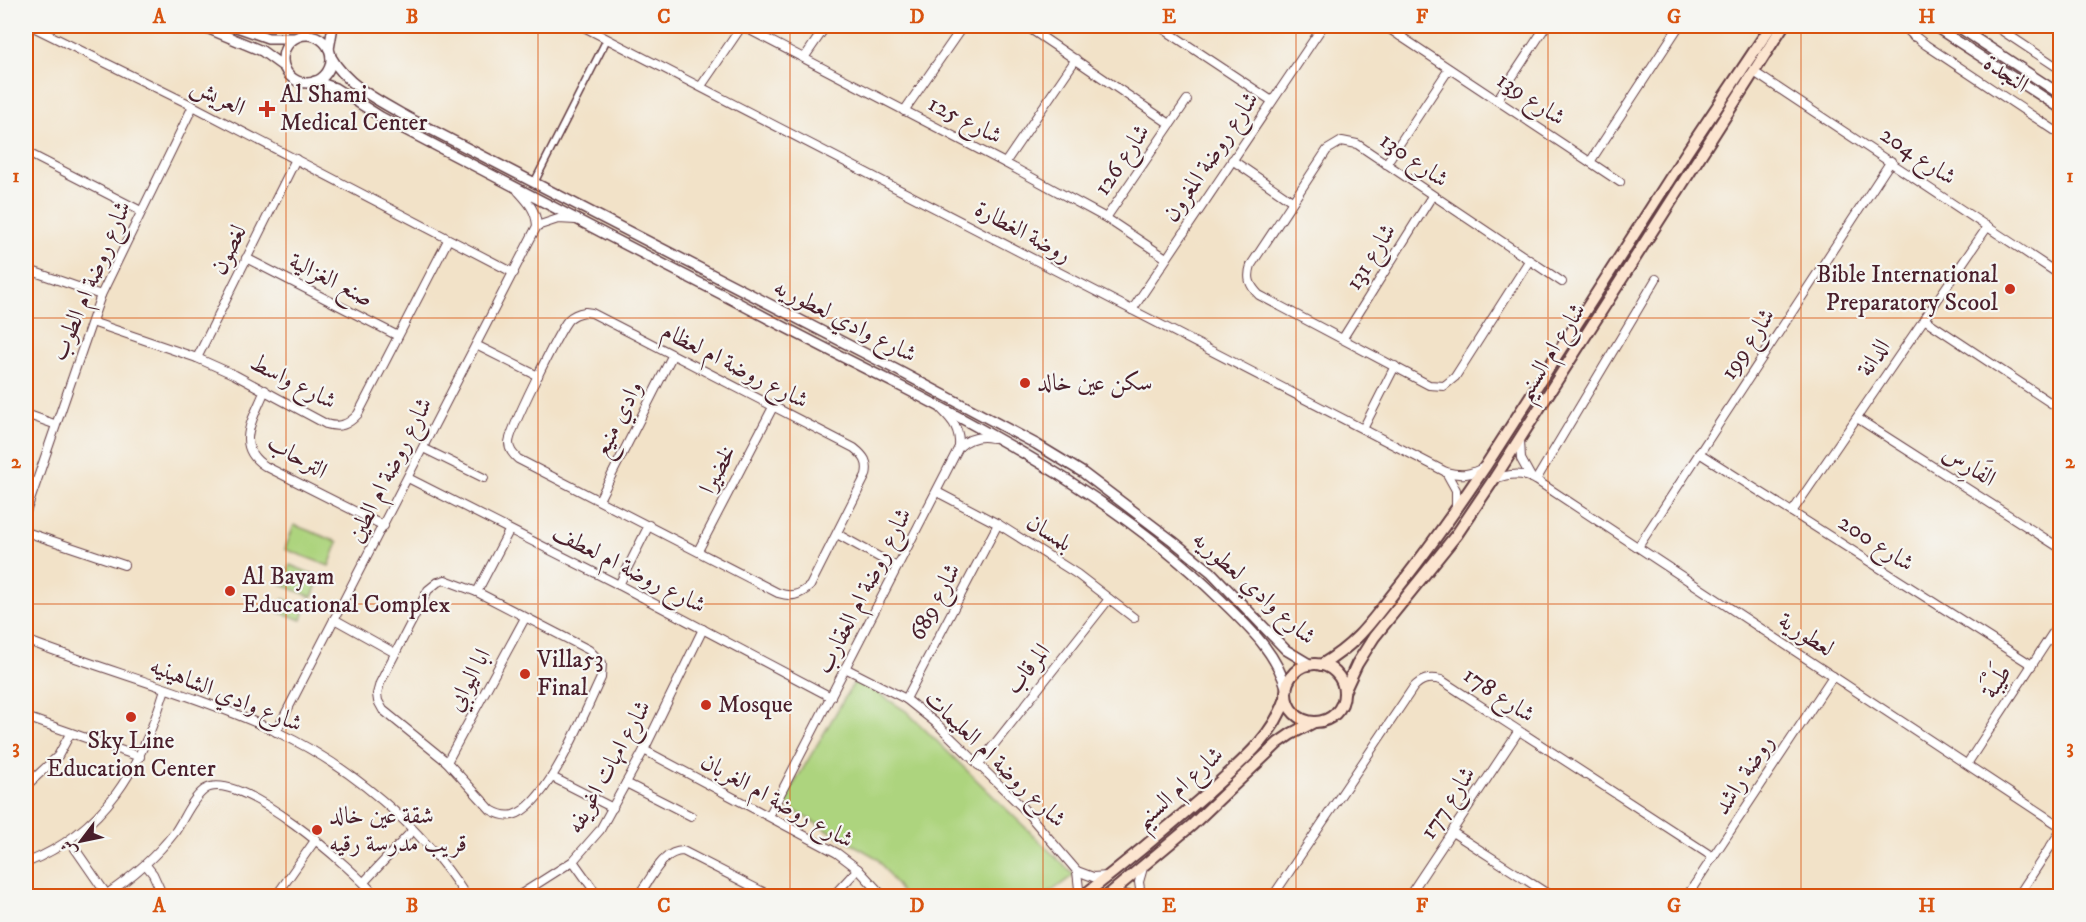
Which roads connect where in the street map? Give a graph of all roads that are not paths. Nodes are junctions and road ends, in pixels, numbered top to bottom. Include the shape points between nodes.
1 (31, 26) edge
2 (202, 26) edge
3 (234, 26) edge
4 (313, 26) edge
5 (333, 26) edge
6 (582, 26) edge
7 (742, 26) edge
8 (826, 26) edge
9 (963, 26) edge
10 (1027, 26) edge
11 (1159, 26) edge
12 (1323, 26) edge
13 (1384, 26) edge
14 (1407, 26) edge
15 (1546, 26) edge
16 (1678, 26) edge
17 (1771, 26) edge
18 (1783, 26) edge
19 (1902, 26) edge
20 (1909, 26) edge
21 (1934, 26) edge
22 (1957, 26) edge
23 (1995, 26) edge
24 (1400, 36) junction
25 (1914, 36) junction
26 (298, 37) junction
27 (607, 39) junction
28 (330, 53) junction
29 (804, 58) junction
30 (1076, 59) junction
31 (284, 67) junction
32 (1449, 69) junction
33 (2061, 69) edge
34 (1754, 72) junction
35 (315, 81) junction
36 (2046, 84) junction
37 (2061, 84) edge
38 (701, 86) junction
39 (2061, 94) edge
40 (1187, 100) dead end
41 (1497, 100) junction
42 (1272, 101) junction
43 (193, 106) junction
44 (2061, 108) edge
45 (904, 111) junction
46 (1170, 124) junction
47 (2061, 134) edge
48 (26, 152) edge
49 (296, 159) junction
50 (1232, 160) junction
51 (1891, 161) junction
52 (1590, 162) junction
53 (1005, 163) junction
54 (1386, 164) junction
55 (1620, 182) dead end
56 (534, 183) junction
57 (514, 187) junction
58 (1432, 196) junction
59 (1292, 201) junction
60 (141, 211) junction
61 (1106, 218) junction
62 (578, 221) junction
63 (537, 226) junction
64 (1988, 226) junction
65 (448, 240) junction
66 (246, 258) junction
67 (1166, 258) junction
68 (1529, 261) junction
69 (26, 269) edge
70 (513, 273) junction
71 (2061, 275) edge
72 (1656, 279) dead end
73 (1562, 282) dead end
74 (101, 296) junction
75 (1132, 310) junction
76 (1924, 319) junction
77 (92, 322) junction
78 (398, 336) junction
79 (1343, 338) junction
80 (476, 345) junction
81 (672, 356) junction
82 (197, 358) junction
83 (1395, 366) junction
84 (538, 376) junction
85 (265, 390) junction
86 (773, 407) junction
87 (939, 407) junction
88 (2061, 410) edge
89 (26, 414) edge
90 (1857, 418) junction
91 (54, 424) junction
92 (1362, 429) junction
93 (1000, 439) junction
94 (1520, 440) junction
95 (423, 447) junction
96 (959, 447) junction
97 (1700, 453) junction
98 (1485, 467) junction
99 (1446, 472) junction
100 (408, 478) junction
101 (484, 478) dead end
102 (1534, 478) junction
103 (1494, 479) junction
104 (937, 492) junction
105 (599, 500) junction
106 (1455, 510) junction
107 (26, 512) edge
108 (1792, 512) junction
109 (998, 524) junction
110 (384, 525) junction
111 (649, 525) junction
112 (509, 531) junction
113 (26, 532) edge
114 (837, 534) junction
115 (1638, 547) junction
116 (2061, 548) edge
117 (698, 550) junction
118 (124, 566) dead end
119 (897, 567) junction
120 (619, 585) junction
121 (477, 592) junction
122 (1109, 598) junction
123 (525, 618) junction
124 (1134, 618) dead end
125 (334, 619) junction
126 (2061, 622) edge
127 (703, 629) junction
128 (26, 640) edge
129 (395, 653) junction
130 (1316, 665) junction
131 (2032, 665) junction
132 (845, 668) junction
133 (1833, 676) junction
134 (165, 689) junction
135 (1344, 692) junction
136 (1286, 694) junction
137 (831, 697) junction
138 (906, 699) junction
139 (26, 717) edge
140 (1314, 722) junction
141 (276, 732) junction
142 (1518, 732) junction
143 (70, 734) junction
144 (644, 750) junction
145 (140, 757) junction
146 (447, 762) junction
147 (1967, 764) junction
148 (978, 765) junction
149 (552, 777) junction
150 (626, 783) junction
151 (26, 786) edge
152 (613, 808) junction
153 (692, 816) dead end
154 (769, 816) junction
155 (2061, 826) edge
156 (412, 830) junction
157 (1452, 832) junction
158 (2061, 832) edge
159 (316, 839) junction
160 (69, 840) junction
161 (1713, 857) junction
162 (573, 861) junction
163 (26, 863) edge
164 (146, 865) junction
165 (1143, 868) junction
166 (858, 869) junction
167 (1077, 872) junction
168 (1110, 875) junction
169 (364, 882) junction
170 (759, 894) edge
171 (640, 895) edge
172 (106, 896) edge
173 (1549, 896) edge
174 (163, 897) edge
175 (276, 897) edge
176 (376, 897) edge
177 (466, 897) edge
178 (518, 897) edge
179 (598, 897) edge
180 (771, 897) edge
181 (833, 897) edge
182 (882, 897) edge
183 (1076, 897) edge
184 (1083, 897) edge
185 (1109, 897) edge
186 (1135, 897) edge
187 (1141, 897) edge
188 (1273, 897) edge
189 (1409, 897) edge
190 (1687, 897) edge
191 (2018, 897) edge

1 - 43 street, العريش
2 - 31 street via 262,51
3 - 26 street via 268,38
4 - 26 street
5 - 28 street
6 - 27 street, روضة الغطارة
7 - 29 street, شارع 125
7 - 38 street
8 - 29 street
9 - 45 street
10 - 30 street, شارع 126
11 - 42 street
12 - 42 street, شارع روضة المغرون
13 - 24 street, شارع 139
14 - 24 street
15 - 41 street
16 - 52 street
17 - 98 main road, شارع ام السنيم
18 - 34 main road, شارع ام السنيم
19 - 25 street, النجدة
20 - 25 street
21 - 44 street
22 - 36 street
23 - 33 street
24 - 32 street, شارع 139
25 - 47 street, النجدة
26 - 28 street via 318,37
26 - 31 street via 284,51
27 - 38 street, روضة الغطارة
27 - 56 street
28 - 35 street via 327,72
28 - 56 street, شارع وادي لعطوريه via 343,75 386,105
29 - 45 street, شارع 125
30 - 46 street, شارع 126
30 - 53 street
31 - 35 street via 294,79
32 - 41 street, شارع 139
32 - 54 street
34 - 51 street, شارع 204
34 - 94 main road, شارع ام السنيم
35 - 57 street, شارع وادي لعطوريه via 335,88 381,117
36 - 37 street
36 - 39 street
38 - 75 street, روضة الغطارة
40 - 46 street, شارع 126
41 - 52 street, شارع 139
42 - 50 street, شارع روضة المغرون
43 - 49 street, العريش
43 - 60 street, شارع روضة ام الطوب
45 - 53 street, شارع 125
46 - 61 street, شارع 126
48 - 60 street
49 - 65 street, العريش
49 - 66 street, لغصون
50 - 59 street
50 - 67 street, شارع روضة المغرون
51 - 64 street, شارع 204
51 - 97 street, شارع 199
52 - 55 street, شارع 139
53 - 61 street, شارع 125
54 - 58 street, شارع 130
54 - 59 street, شارع 130 via 1357,144 1342,141 1327,150
56 - 130 street, شارع وادي لعطوريه via 1036,444 1141,515 1211,573 1286,650
57 - 62 street, شارع وادي لعطوريه
57 - 63 street via 531,205
58 - 68 street, شارع 130
58 - 79 street, شارع 131
59 - 79 street, شارع 130 via 1251,265 1249,282 1258,295
60 - 74 street, شارع روضة ام الطوب
61 - 67 street, شارع 125
62 - 63 street via 558,219
62 - 87 street, شارع وادي لعطوريه
63 - 70 street, شارع روضة ام الطين
64 - 71 street, شارع 204
64 - 76 street, الدانة
65 - 70 street, العريش
65 - 78 street, شارع واسط
66 - 78 street, صنع الغزالية
66 - 82 street, لغصون
67 - 75 street, شارع روضة المغرون
68 - 73 street, شارع 130
68 - 83 street, شارع 130 via 1455,377 1444,386 1429,385
69 - 74 street
70 - 80 street, شارع روضة ام الطين
72 - 102 street
74 - 77 street, شارع روضة ام الطوب
75 - 92 street, روضة الغطارة
76 - 88 street
76 - 90 street, الدانة
77 - 82 street, شارع واسط
77 - 91 street, شارع روضة ام الطوب
78 - 85 street, شارع واسط via 358,414 342,426 326,424
79 - 83 street, شارع 130
80 - 84 street
80 - 95 street, شارع روضة ام الطين
81 - 84 street, شارع روضة ام لعظام via 592,314 578,313 566,322
81 - 86 street, شارع روضة ام لعظام
81 - 105 street, وادي منيع
82 - 85 street, شارع واسط
83 - 92 street
84 - 105 street, شارع روضة ام لعظام via 510,435 509,448 518,459
85 - 110 street, الترحاب via 247,435 249,453 265,466
86 - 114 street, شارع روضة ام لعظام via 854,448 866,461 866,476
86 - 117 street, لخضيرا
87 - 93 street, شارع وادي لعطوريه
87 - 96 street via 956,425
89 - 91 street
90 - 108 street, الدانة
90 - 116 street, الفَارِس
91 - 107 street, شارع روضة ام الطوب
92 - 99 street, روضة الغطارة
93 - 96 street via 977,436
93 - 136 street, شارع وادي لعطوريه via 1134,524 1202,581 1264,645 1275,660
94 - 102 street via 1521,459
94 - 103 main road, شارع ام السنيم
95 - 100 street, شارع روضة ام الطين
95 - 101 street
96 - 104 street, شارع روضة ام العقارب
97 - 108 street, شارع 200
97 - 115 street, شارع 199
98 - 99 street, روضة الغطارة via 1468,475
98 - 106 main road, شارع ام السنيم
99 - 106 street via 1455,490
100 - 110 street, شارع روضة ام الطين
100 - 112 street, شارع روضة ام لعطف
102 - 103 street via 1512,474
102 - 115 street, لعطورية
103 - 135 main road, شارع ام السنيم via 1443,552 1374,637
104 - 109 street, بلمسان
104 - 119 street, شارع روضة ام العقارب
105 - 111 street, شارع روضة ام لعظام
106 - 130 main road, شارع ام السنيم via 1364,630 1340,654
108 - 131 street, شارع 200
109 - 122 street, بلمسان
109 - 138 street, شارع 689
110 - 125 street, شارع روضة ام الطين
111 - 117 street, شارع روضة ام لعظام
111 - 120 street
112 - 120 street, شارع روضة ام لعطف
112 - 121 street
113 - 118 street
114 - 117 street, شارع روضة ام لعظام via 810,586 796,596 778,593
114 - 119 street
115 - 133 street, لعطورية
119 - 132 street, شارع روضة ام العقارب
120 - 127 street, شارع روضة ام لعطف
121 - 123 street
121 - 129 street via 445,580 432,586
122 - 124 street, بلمسان
122 - 148 street, المرقاب
123 - 146 street, ابا اليوابي
123 - 149 street via 589,650 602,663 601,678
125 - 129 street
125 - 141 street, شارع روضة ام الطين
126 - 131 street, طَيْبَة
127 - 137 street, شارع روضة ام لعطف
127 - 144 street, شارع امهات اغويفه
128 - 134 street, شارع وادي الشاهينيه
129 - 146 street via 380,683 378,701 389,716
130 - 135 main road via 1337,675
130 - 136 main road via 1294,673
131 - 147 street, طَيْبَة
132 - 137 street, شارع روضة ام العقارب
132 - 138 street, شارع روضة ام العليمات
133 - 147 street, لعطورية
133 - 161 street, روضة راشد
134 - 141 street, شارع وادي الشاهينيه
134 - 145 street
135 - 140 main road via 1343,702 1332,717
136 - 140 main road via 1297,716
136 - 168 main road, شارع ام السنيم via 1278,718 1258,744 1162,833
137 - 154 street, شارع روضة ام العقارب
138 - 148 street, شارع روضة ام العليمات
139 - 143 street
140 - 165 main road, شارع ام السنيم via 1278,743
141 - 156 street, شارع وادي الشاهينيه via 364,787
142 - 157 street, شارع 177
142 - 161 street, شارع 178
142 - 188 street, شارع 178 via 1441,680 1418,682
143 - 145 street
143 - 151 street via 58,756
144 - 150 street, شارع امهات اغويفه
144 - 154 street, شارع روضة ام الغربان
145 - 160 street via 101,813
146 - 149 street via 491,810 507,816 532,804
147 - 155 street, لعطورية
148 - 167 street, شارع روضة ام العليمات via 1023,808
149 - 152 street
150 - 152 street, شارع امهات اغويفه
150 - 153 street
152 - 162 street, شارع امهات اغويفه
154 - 166 street, شارع روضة ام الغربان via 837,853
156 - 169 street
156 - 177 street, شارع وادي الشاهينيه
157 - 173 street
157 - 189 street, شارع 177
158 - 191 street
159 - 164 street via 248,796 226,787 210,786
159 - 169 street
159 - 175 street
160 - 163 street
160 - 172 street
161 - 190 street, روضة راشد
162 - 178 street, شارع امهات اغويفه
162 - 179 street
164 - 172 street
164 - 174 street
165 - 185 main road, شارع ام السنيم
165 - 187 street via 1139,882
166 - 181 street
166 - 182 street, شارع روضة ام الغربان
167 - 168 street via 1094,877
167 - 183 street
168 - 184 main road, شارع ام السنيم
169 - 176 street
170 - 171 street via 683,851 675,851 664,859
170 - 180 street
185 - 186 street

